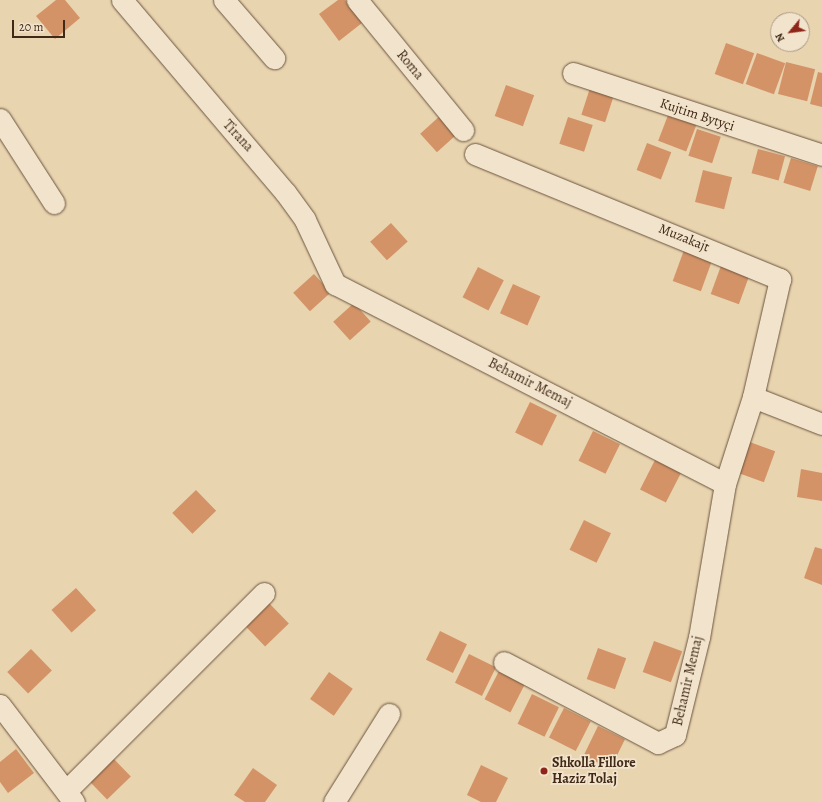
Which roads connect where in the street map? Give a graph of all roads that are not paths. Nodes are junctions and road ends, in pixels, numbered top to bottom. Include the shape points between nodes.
1 (122, 0) edge
2 (224, 0) edge
3 (356, 0) edge
4 (274, 58) dead end
5 (573, 73) dead end
6 (0, 118) edge
7 (463, 130) dead end
8 (475, 154) dead end
9 (822, 155) edge
10 (54, 203) dead end
11 (335, 284) joint
12 (753, 397) junction
13 (822, 424) edge
14 (725, 484) junction
15 (264, 593) dead end
16 (504, 662) dead end
17 (0, 705) edge
18 (389, 714) dead end
19 (70, 797) edge
20 (334, 802) edge

1 - 11 street, Tirana via 285,192 305,220
2 - 4 street
3 - 7 street, Roma
5 - 9 street, Kujtim Bytyçi
6 - 10 street
8 - 12 street, Muzakajt via 527,178 683,237 780,279
11 - 14 street, Behamir Memaj
12 - 13 street
12 - 14 street, Behamir Memaj
14 - 16 street, Behamir Memaj via 699,637 675,735 658,743
15 - 19 street
17 - 19 street
18 - 20 street

